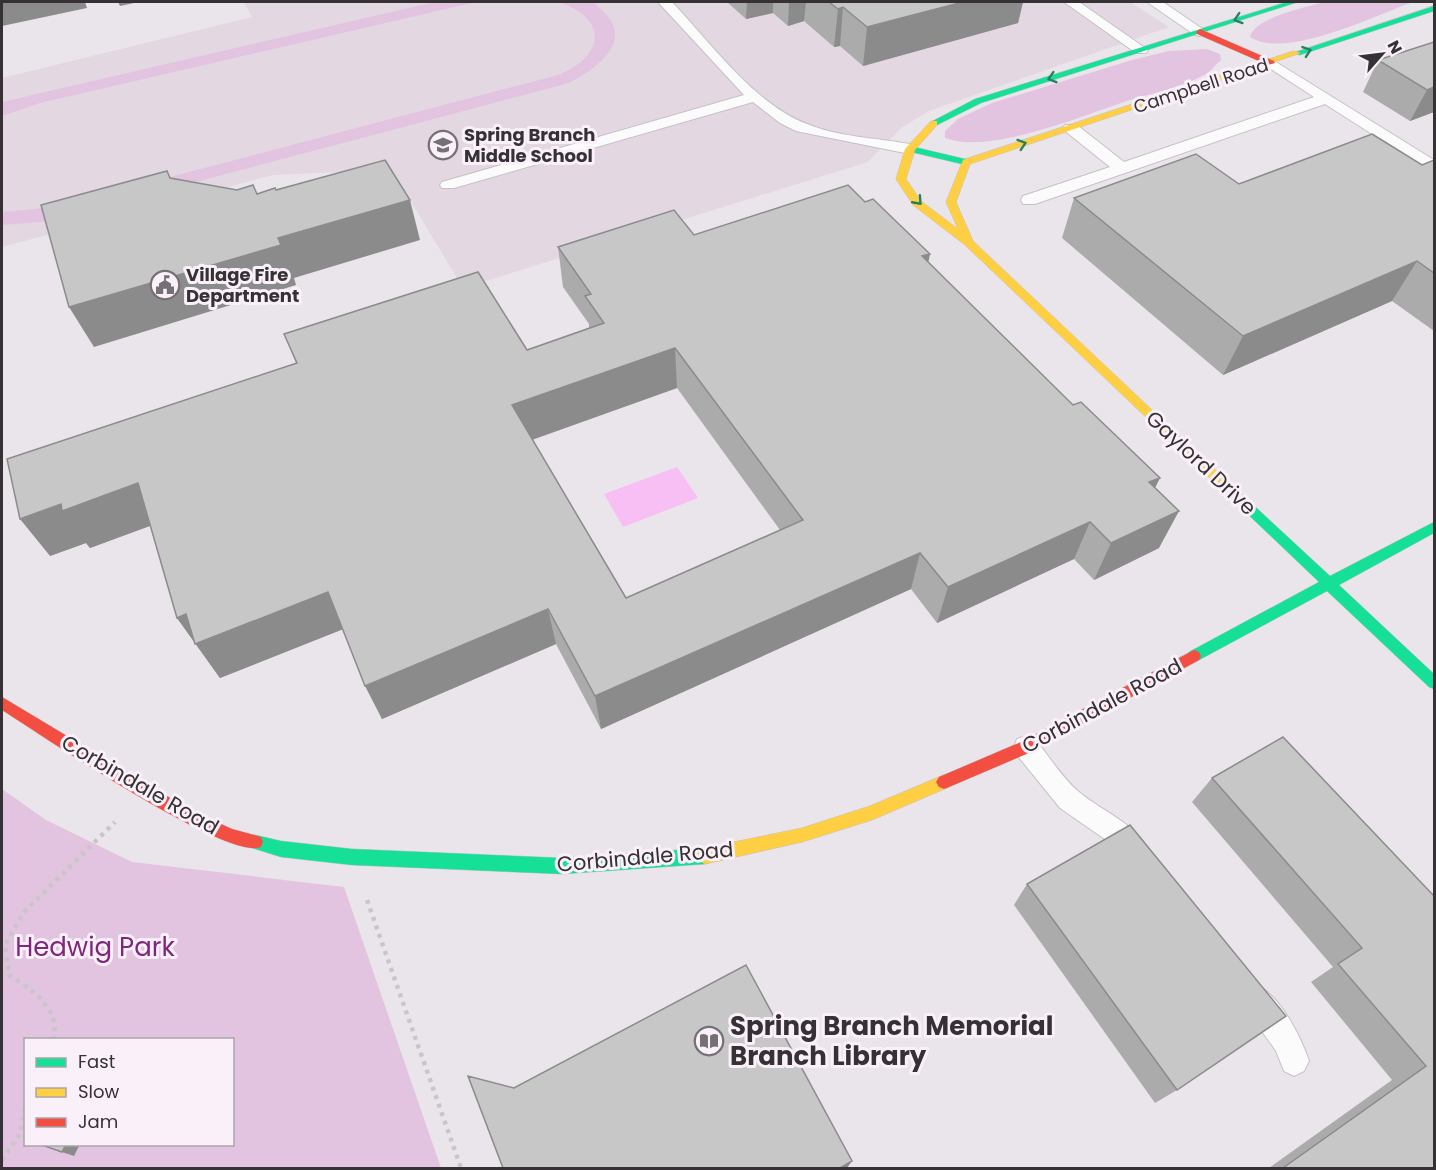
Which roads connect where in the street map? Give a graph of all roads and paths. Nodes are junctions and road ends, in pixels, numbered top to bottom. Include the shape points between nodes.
1 (665, 2) edge
2 (1071, 2) edge
3 (1154, 2) edge
4 (1294, 2) edge
5 (1434, 8) edge
6 (1200, 32) junction
7 (1141, 50) junction
8 (1271, 63) junction
9 (755, 98) junction
10 (1327, 99) junction
11 (1071, 128) junction
12 (1398, 144) junction
13 (910, 149) junction
14 (1163, 155) junction
15 (1354, 160) edge
16 (966, 162) junction
17 (1180, 167) edge
18 (1434, 167) edge
19 (1122, 169) junction
20 (448, 185) dead end
21 (1029, 200) dead end
22 (969, 243) junction
23 (1434, 528) edge
24 (1329, 584) junction
25 (1434, 683) edge
26 (2, 703) edge
27 (1026, 747) junction
28 (148, 790) junction
29 (352, 857) junction
30 (1151, 871) edge
31 (1238, 978) edge
32 (54, 1038) edge
33 (1294, 1061) dead end
34 (24, 1114) edge
35 (2, 1160) edge
36 (461, 1168) edge

1 - 9 lane
2 - 7 lane
3 - 6 lane
4 -> 6 street
8 -> 5 street, Campbell Road
6 - 7 street
6 - 8 street
7 -> 13 street via 978,101 933,124
8 - 10 lane
8 - 11 street, Campbell Road
9 - 13 lane via 776,115 802,128
9 - 20 lane
10 - 12 lane
10 - 14 lane
16 -> 11 street, Campbell Road
11 - 19 lane
12 - 15 lane
12 - 18 lane
13 - 16 street
13 -> 22 street, Gaylord Drive via 901,179 917,203
14 - 17 lane
14 - 19 lane
16 - 22 street, Gaylord Drive via 951,202
19 - 21 lane
22 - 24 street, Gaylord Drive
23 - 24 street, Corbindale Road
24 - 25 street, Gaylord Drive
24 - 27 street, Corbindale Road
26 - 28 street, Corbindale Road
27 - 29 street, Corbindale Road via 872,813 802,835 712,855 562,866
27 - 30 lane via 1069,800 1121,835
28 - 29 street, Corbindale Road via 186,816 231,836 281,849
28 - 32 path via 24,912 5,945 9,975 38,995 53,1023
29 - 36 path
31 - 33 lane via 1289,1044
34 - 35 path via 20,1134

